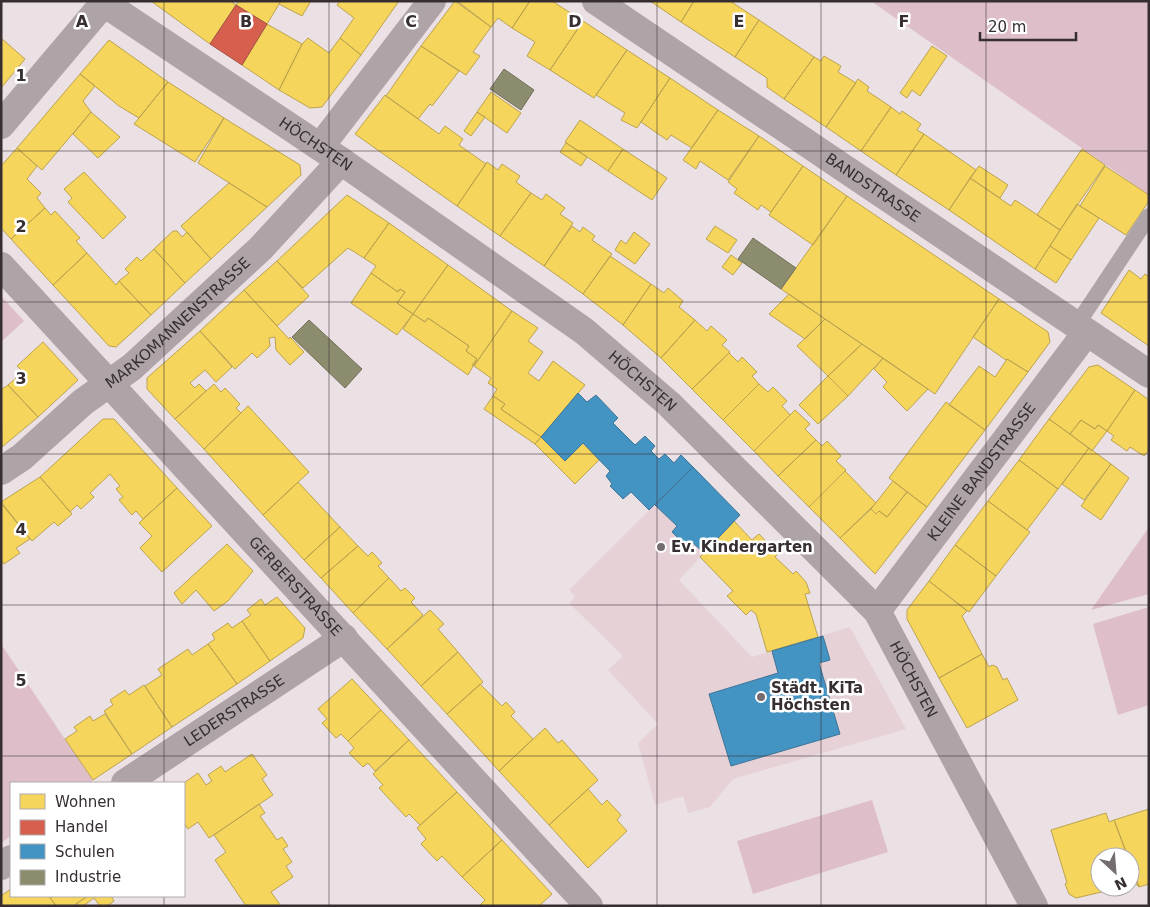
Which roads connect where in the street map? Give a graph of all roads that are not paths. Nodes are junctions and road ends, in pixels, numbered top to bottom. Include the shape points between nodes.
1 (432, 1) edge
2 (596, 1) edge
3 (103, 2) edge
4 (1, 125) edge
5 (330, 154) junction
6 (1149, 216) edge
7 (1, 266) edge
8 (1081, 330) junction
9 (1149, 374) edge
10 (109, 383) junction
11 (1, 471) edge
12 (877, 611) junction
13 (344, 638) junction
14 (127, 782) edge
15 (589, 906) edge
16 (1034, 906) edge

1 - 5 street, MARKOMANNENSTRASSE
2 - 8 street, BANDSTRASSE
3 - 4 street
3 - 5 street, HÖCHSTEN
5 - 10 street, MARKOMANNENSTRASSE via 261,248 132,367
5 - 12 street, HÖCHSTEN via 584,331 669,404
6 - 8 lane
7 - 10 street, GERBERSTRASSE
8 - 9 street, BANDSTRASSE
8 - 12 street, KLEINE BANDSTRASSE
10 - 11 street, MARKOMANNENSTRASSE
10 - 13 street, GERBERSTRASSE
12 - 16 street, HÖCHSTEN
13 - 14 street, LEDERSTRASSE
13 - 15 street, GERBERSTRASSE

